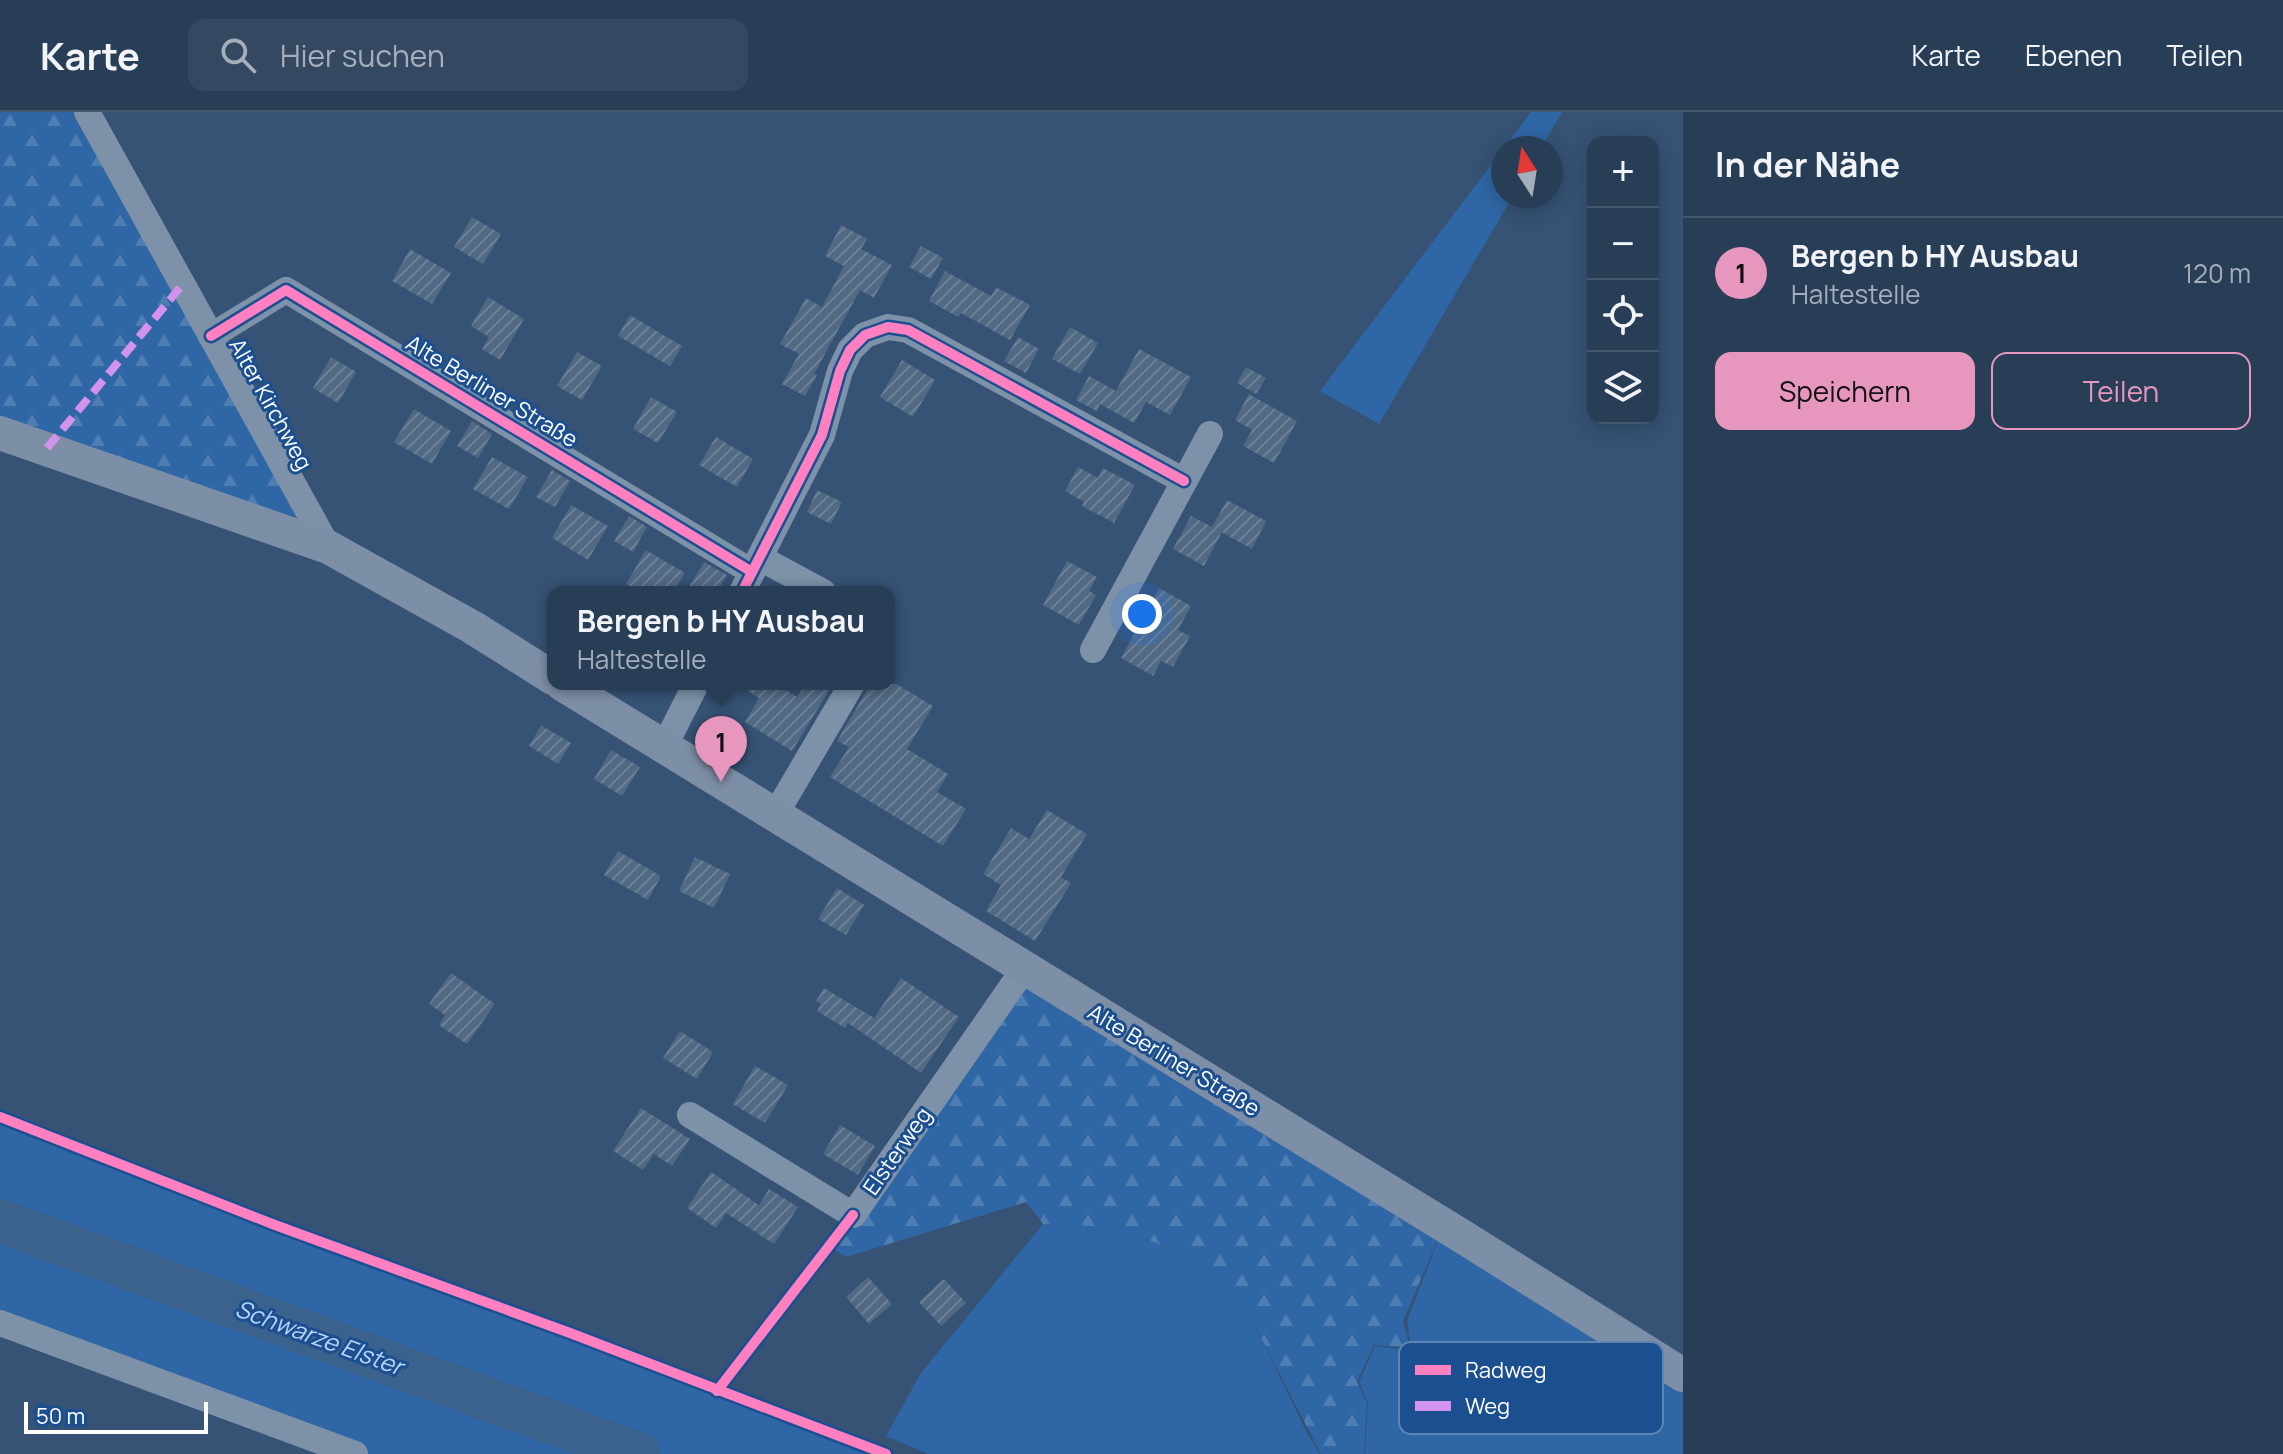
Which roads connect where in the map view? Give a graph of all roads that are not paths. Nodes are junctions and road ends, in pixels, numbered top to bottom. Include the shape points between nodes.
1 (87, 112) edge
2 (211, 336) junction
3 (0, 433) edge
4 (1210, 434) dead end
5 (1184, 481) junction
6 (328, 547) junction
7 (751, 574) edge
8 (799, 586) edge
9 (1093, 650) dead end
10 (547, 674) edge
11 (572, 690) edge
12 (693, 690) edge
13 (848, 690) edge
14 (664, 747) junction
15 (775, 815) junction
16 (1024, 969) junction
17 (690, 1115) dead end
18 (0, 1323) edge
19 (1630, 1342) edge
20 (1663, 1362) edge
21 (1683, 1375) edge
22 (355, 1454) edge

1 - 2 street, Alter Kirchweg
2 - 6 street, Alter Kirchweg
2 - 7 street, Alte Berliner Straße via 286,290
3 - 6 main road
4 - 5 street
5 - 7 street via 908,330 888,327 865,335 850,350 822,435
5 - 9 street
6 - 10 main road
7 - 8 street
11 - 14 main road, Alte Berliner Straße
12 - 14 street
13 - 15 street
14 - 15 main road, Alte Berliner Straße
15 - 16 main road, Alte Berliner Straße
16 - 17 street, Elsterweg via 853,1215
16 - 19 main road, Alte Berliner Straße
18 - 22 street
20 - 21 main road, Alte Berliner Straße

